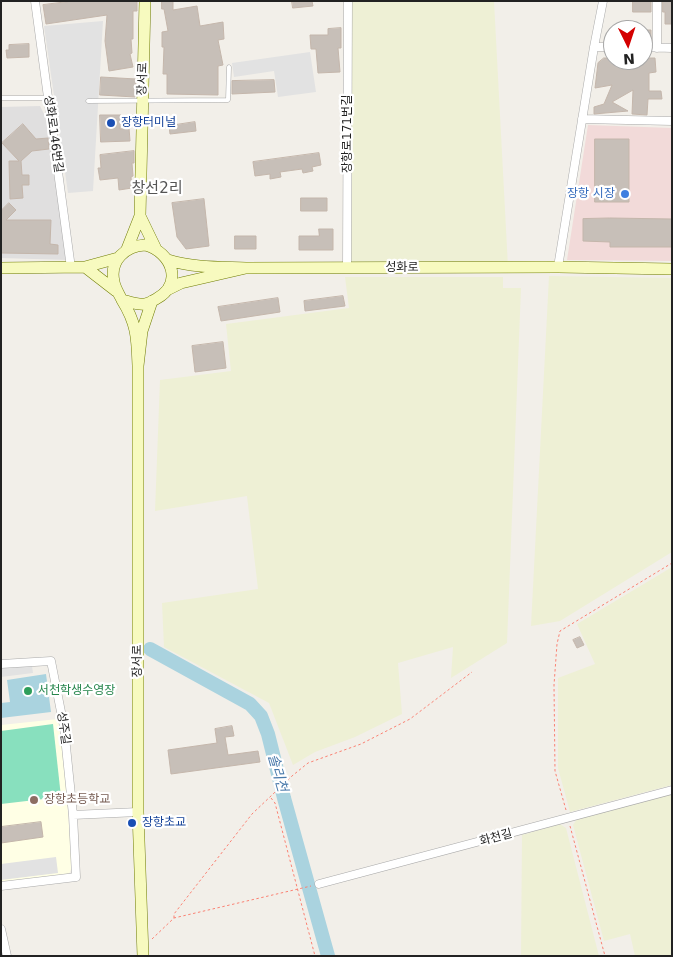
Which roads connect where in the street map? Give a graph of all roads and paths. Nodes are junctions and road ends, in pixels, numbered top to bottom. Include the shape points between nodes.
1 (36, 1) edge
2 (145, 1) edge
3 (348, 1) edge
4 (603, 1) edge
5 (657, 1) edge
6 (594, 47) junction
7 (603, 47) edge
8 (653, 48) edge
9 (657, 48) junction
10 (672, 48) edge
11 (229, 67) dead end
12 (1, 98) edge
13 (48, 98) junction
14 (142, 100) junction
15 (88, 101) dead end
16 (582, 119) junction
17 (672, 120) edge
18 (140, 216) junction
19 (127, 249) junction
20 (156, 249) junction
21 (118, 258) junction
22 (168, 260) junction
23 (85, 267) junction
24 (558, 267) junction
25 (1, 268) edge
26 (71, 268) junction
27 (246, 268) junction
28 (348, 268) junction
29 (672, 269) edge
30 (167, 290) junction
31 (120, 296) junction
32 (152, 301) junction
33 (138, 366) junction
34 (672, 563) edge
35 (1, 664) edge
36 (472, 672) dead end
37 (672, 790) edge
38 (271, 797) junction
39 (138, 812) junction
40 (73, 815) junction
41 (568, 818) junction
42 (319, 884) joint
43 (1, 886) edge
44 (298, 889) junction
45 (174, 918) junction
46 (1, 929) edge
47 (143, 952) edge
48 (7, 956) edge
49 (314, 956) edge
50 (605, 956) edge

1 - 13 street, 성화로146번길
2 - 14 main road, 장서로
3 - 28 street, 장항로171번길
4 - 6 street
5 - 9 street
6 - 7 street
6 - 16 street
8 - 9 street
9 - 10 street
11 - 14 lane via 228,100
12 - 13 lane
13 - 26 street, 성화로146번길
14 - 15 lane
14 - 18 main road, 장서로
16 - 17 street
16 - 24 street
18 - 19 main road
18 - 20 main road
19 - 20 main road via 145,245
19 - 21 main road
20 - 22 main road
21 - 23 main road
21 - 31 main road via 112,273
22 - 27 main road via 206,267
22 - 30 main road via 172,278
23 - 26 main road
23 - 31 main road
24 - 28 main road, 성화로
24 - 29 main road, 성화로
25 - 26 main road
27 - 28 main road, 성화로
27 - 30 main road via 181,283
30 - 32 main road
31 - 32 main road via 136,303
31 - 33 main road via 132,316 137,336
32 - 33 main road via 142,331
33 - 39 main road, 장서로
34 - 41 path via 560,631 554,685 555,770
35 - 40 street, 성주길 via 51,661 64,728
36 - 38 path via 410,718 361,744 308,763
37 - 41 street, 화천길
38 - 44 path
38 - 45 path via 252,814
39 - 40 street
39 - 47 main road, 장서로
40 - 43 street, 성주길 via 76,876
41 - 42 street, 화천길
41 - 50 path
42 - 44 path
44 - 45 path
44 - 49 path
45 - 47 path
46 - 48 street

